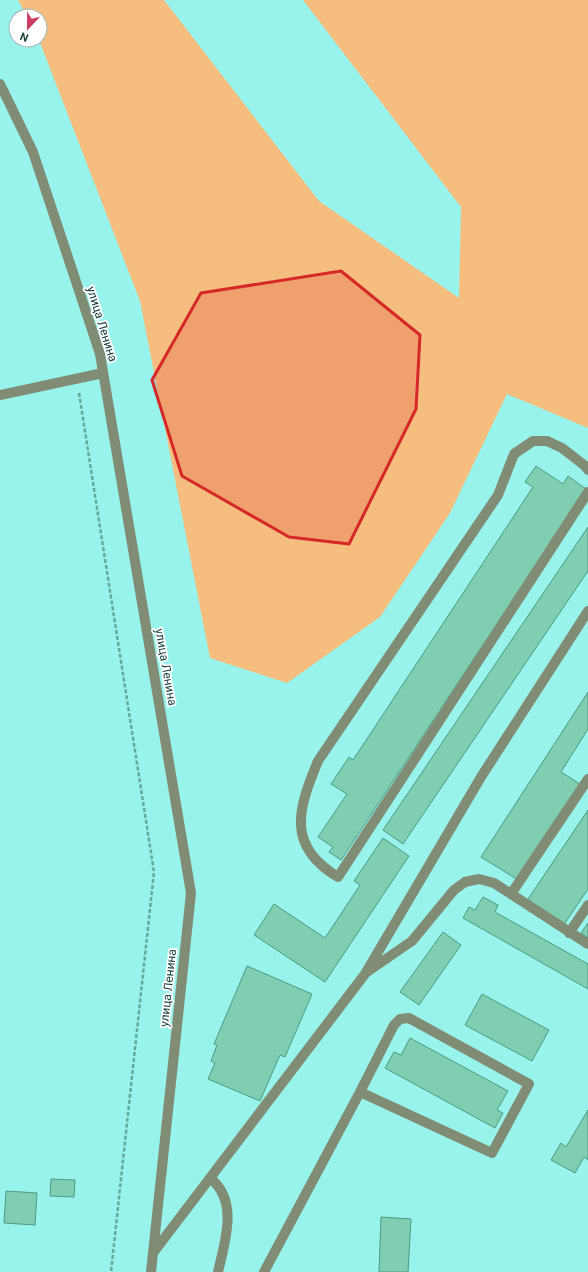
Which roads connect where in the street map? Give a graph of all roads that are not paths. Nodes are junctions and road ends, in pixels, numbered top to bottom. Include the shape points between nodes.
1 (0, 84) edge
2 (103, 372) junction
3 (0, 395) edge
4 (588, 470) edge
5 (588, 492) edge
6 (588, 612) edge
7 (588, 779) edge
8 (511, 894) junction
9 (588, 905) edge
10 (569, 933) junction
11 (588, 944) edge
12 (365, 974) junction
13 (360, 1092) junction
14 (210, 1178) junction
15 (154, 1253) junction
16 (151, 1272) edge
17 (218, 1272) edge
18 (264, 1272) edge

1 - 2 street, улица Ленина via 32,152 100,354
2 - 3 street
2 - 15 street, улица Ленина via 191,893
4 - 5 street via 562,448 548,441 533,441 514,454 498,495 318,761 306,789 301,815 302,838 311,855 324,868 338,877
6 - 12 street via 481,777
7 - 8 street
8 - 10 street
8 - 12 street via 494,883 479,879 465,882 454,890 412,941
9 - 10 street
10 - 11 street
12 - 14 street
13 - 13 street via 492,1153 529,1084 409,1018 400,1019 394,1025
13 - 18 street
14 - 15 street
14 - 17 street via 218,1184 228,1213 227,1231
15 - 16 street, улица Ленина

